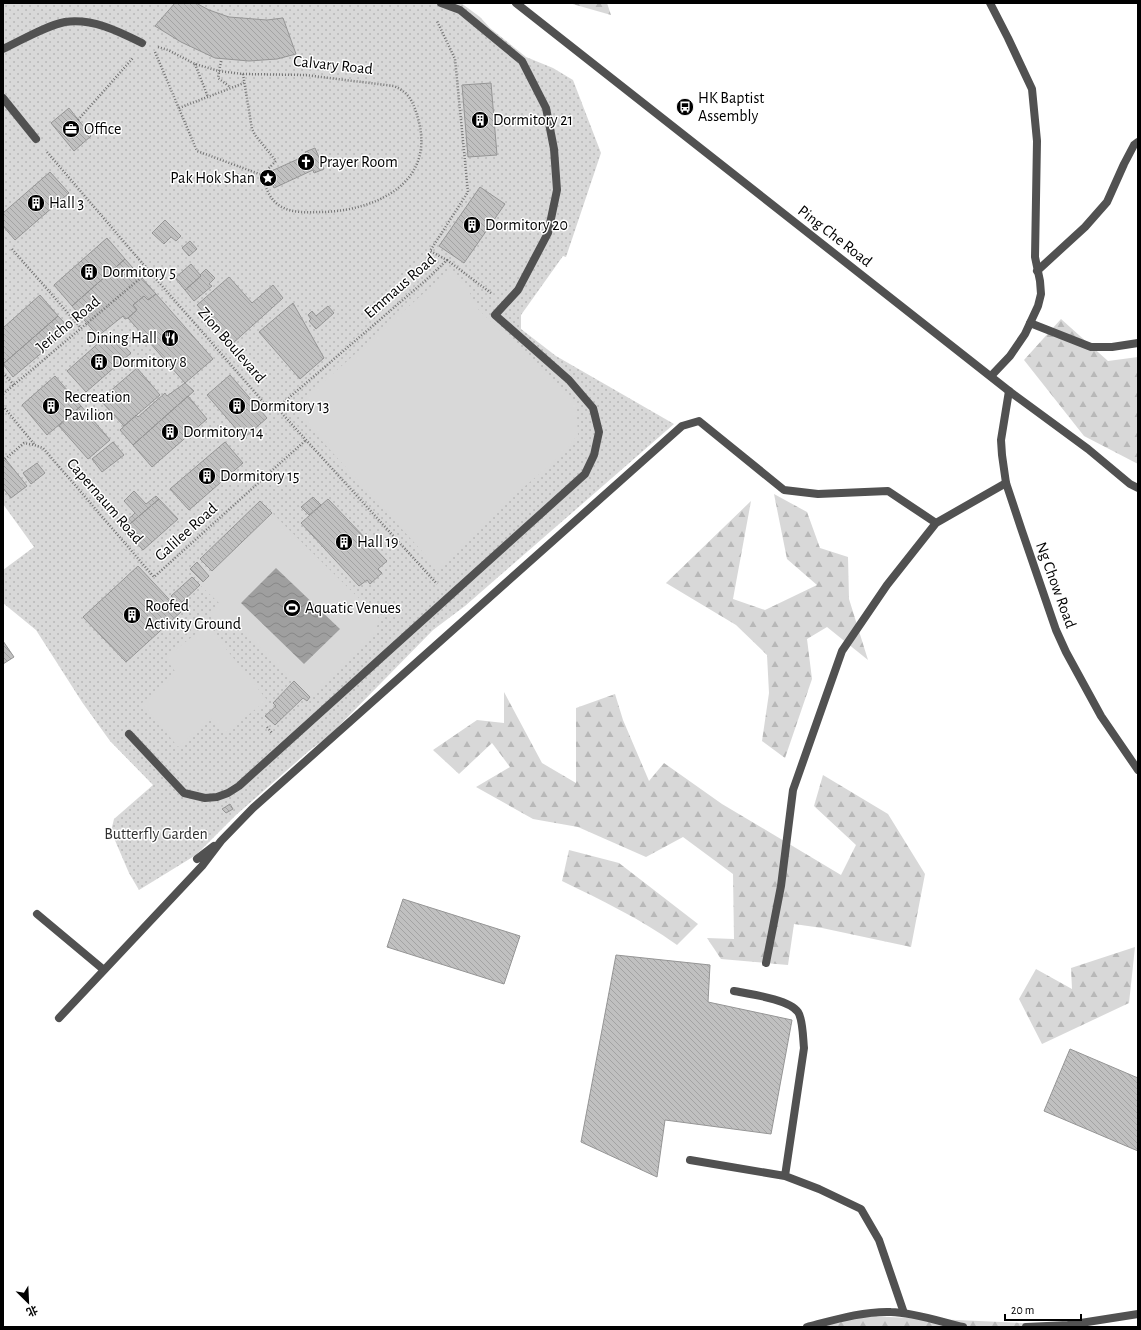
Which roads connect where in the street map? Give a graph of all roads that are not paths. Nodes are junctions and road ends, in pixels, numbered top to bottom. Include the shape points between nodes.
1 (441, 3) edge
2 (516, 3) edge
3 (990, 3) edge
4 (143, 43) road end
5 (3, 49) edge
6 (3, 98) edge
7 (36, 139) road end
8 (1138, 142) edge
9 (1037, 271) junction
10 (1030, 323) junction
11 (1138, 343) edge
12 (991, 376) junction
13 (1008, 391) junction
14 (1006, 483) junction
15 (1138, 488) edge
16 (936, 523) junction
17 (128, 734) dead end
18 (1138, 770) edge
19 (221, 841) junction
20 (197, 859) dead end
21 (37, 914) dead end
22 (766, 963) dead end
23 (104, 970) junction
24 (734, 991) dead end
25 (59, 1018) dead end
26 (690, 1160) dead end
27 (785, 1176) junction
28 (904, 1313) junction
29 (1138, 1314) edge
30 (807, 1327) edge
31 (963, 1327) edge
32 (1026, 1327) edge

1 - 17 street via 460,10 522,61 546,108 554,149 557,190 548,233 518,290 495,315 569,380 593,408 599,432 594,455 585,474 239,786 228,793 205,798 184,793
2 - 12 street, Ping Che Road
3 - 9 street via 1032,89 1037,141
4 - 5 street via 114,29 78,21 54,26
6 - 7 street
8 - 9 street via 1124,164 1107,202 1085,227
9 - 10 street via 1041,294
10 - 11 street via 1091,347
10 - 12 street via 1010,356
12 - 13 street, Ping Che Road
13 - 14 street, Ng Chow Road via 1001,440
13 - 15 street, Ping Che Road
14 - 16 street
14 - 18 street, Ng Chow Road via 1059,636 1101,716
16 - 19 street via 888,491 818,494 784,490 699,421 682,426 253,808
16 - 22 street via 887,585 842,651 793,790 781,886
19 - 20 street
19 - 23 street via 202,866
21 - 23 street
23 - 25 street
24 - 27 street via 786,1003 798,1012 804,1048
26 - 27 street
27 - 28 street via 861,1209 879,1240
28 - 30 street via 866,1314
28 - 31 street
29 - 32 street via 1068,1325

